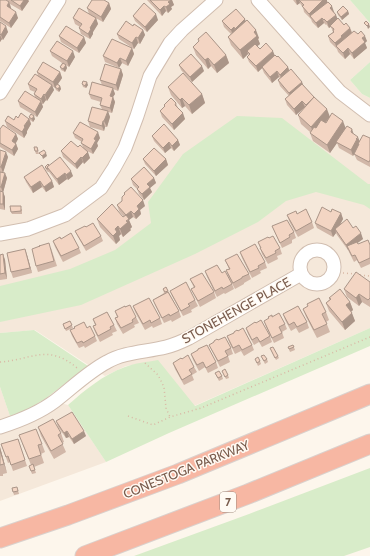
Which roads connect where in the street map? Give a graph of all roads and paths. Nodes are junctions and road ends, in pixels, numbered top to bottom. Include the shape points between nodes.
1 (59, 0) edge
2 (216, 0) edge
3 (258, 0) edge
4 (0, 93) edge
5 (370, 115) edge
6 (0, 234) edge
7 (343, 273) dead end
8 (301, 274) dead end
9 (370, 276) edge
10 (370, 337) edge
11 (142, 352) junction
12 (0, 362) edge
13 (85, 377) junction
14 (370, 394) edge
15 (128, 416) dead end
16 (170, 417) junction
17 (0, 427) edge
18 (370, 444) edge
19 (0, 538) edge
20 (85, 556) edge

1 - 4 street
2 - 6 street via 170,43 150,76 125,148 101,188 65,215 28,229
3 - 5 street via 340,92
7 - 9 path
8 - 11 street, STONEHENGE PLACE via 189,338
10 - 16 path via 201,408
11 - 13 street, STONEHENGE PLACE via 106,362
11 - 16 path via 145,363 158,375 164,387 166,408
12 - 13 path via 43,354 53,355 69,362
13 - 17 street, STONEHENGE PLACE via 54,402
14 - 19 highway, CONESTOGA PARKWAY via 178,474
15 - 16 path via 153,425
18 - 20 highway, 7

